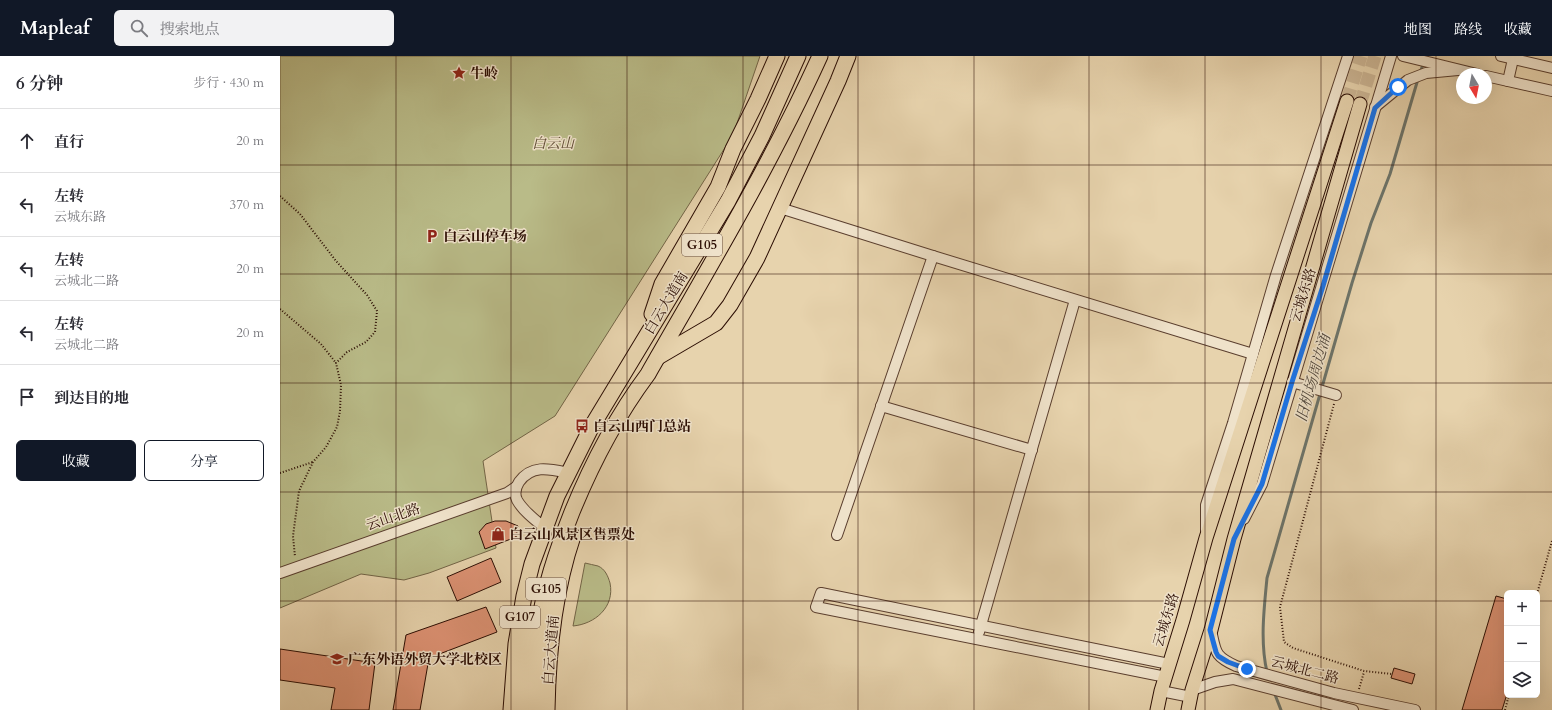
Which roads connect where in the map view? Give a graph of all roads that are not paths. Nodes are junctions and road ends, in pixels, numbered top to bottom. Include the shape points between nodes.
1 (777, 56) edge
2 (798, 56) edge
3 (820, 56) edge
4 (848, 56) edge
5 (1348, 56) edge
6 (1391, 56) edge
7 (1501, 56) edge
8 (1406, 57) edge
9 (1513, 59) junction
10 (1552, 68) edge
11 (1456, 70) edge
12 (1456, 70) edge
13 (1492, 77) edge
14 (1508, 81) junction
15 (1552, 91) edge
16 (1347, 101) tunnel mouth
17 (1360, 104) tunnel mouth
18 (1375, 108) junction
19 (780, 208) junction
20 (932, 256) junction
21 (1075, 300) junction
22 (642, 343) junction
23 (1253, 354) junction
24 (657, 358) junction
25 (1292, 382) junction
26 (1336, 395) road end
27 (881, 406) junction
28 (1032, 450) junction
29 (569, 473) junction
30 (588, 475) junction
31 (516, 487) junction
32 (545, 528) junction
33 (837, 535) dead end
34 (1206, 538) junction
35 (1234, 539) junction
36 (280, 573) edge
37 (981, 626) junction
38 (1210, 630) junction
39 (977, 639) junction
40 (1168, 670) junction
41 (1161, 691) junction
42 (1334, 693) junction
43 (1190, 699) edge
44 (1331, 705) junction
45 (511, 710) edge
46 (524, 710) edge
47 (536, 710) edge
48 (547, 710) edge
49 (1158, 710) edge
50 (1353, 710) edge
51 (1415, 710) edge

1 - 22 highway via 718,187 662,284
2 - 22 highway, 白云大道南 / G105 via 762,136 728,201
3 - 24 highway, 白云大道南 / G105 via 794,112 738,216
4 - 19 highway
5 - 23 street, 云城东路 via 1276,275
6 - 18 street, 云城东路
7 - 9 street
8 - 12 street
9 - 10 street
9 - 14 street
11 - 18 street via 1418,75 1398,87
13 - 14 street
14 - 15 street
16 - 34 main road, 云城东路
17 - 35 main road, 云城东路
18 - 25 street, 云城东路
19 - 20 street
19 - 24 highway via 730,305 716,323
20 - 21 street
20 - 27 street
21 - 23 street
21 - 28 street
22 - 29 highway, 白云大道南 / G105 via 592,426
23 - 34 street, 云城东路 via 1206,505
24 - 30 highway, 白云大道南 / G105 via 631,396
25 - 26 street
25 - 35 street, 云城东路 via 1262,484
27 - 28 street
27 - 33 street
28 - 37 street
29 - 31 street via 547,468 530,471
29 - 32 highway, 白云大道南 / G105
30 - 47 highway, 白云大道南 / G105 via 560,543 546,589 538,631
30 - 48 highway, 白云大道南 / G107 via 584,506 567,554 555,605 548,664
31 - 32 street via 516,498
31 - 36 street, 云山北路 via 506,493
32 - 45 highway, 白云大道南 / G107 via 532,564 519,621
32 - 46 highway, 白云大道南 / G105 via 528,635
34 - 40 main road, 云城东路
35 - 38 main road, 云城东路
37 - 39 street
37 - 39 street via 821,593 816,607
37 - 40 street
38 - 42 street, 云城北二路 via 1218,656 1232,664
38 - 43 main road, 云城东路
39 - 40 street
40 - 41 main road, 云城东路
41 - 43 street
41 - 49 main road, 云城东路
42 - 44 street
42 - 51 street, 云城北二路
43 - 44 street, 云城北二路 via 1215,682 1233,679
44 - 50 street, 云城北二路

